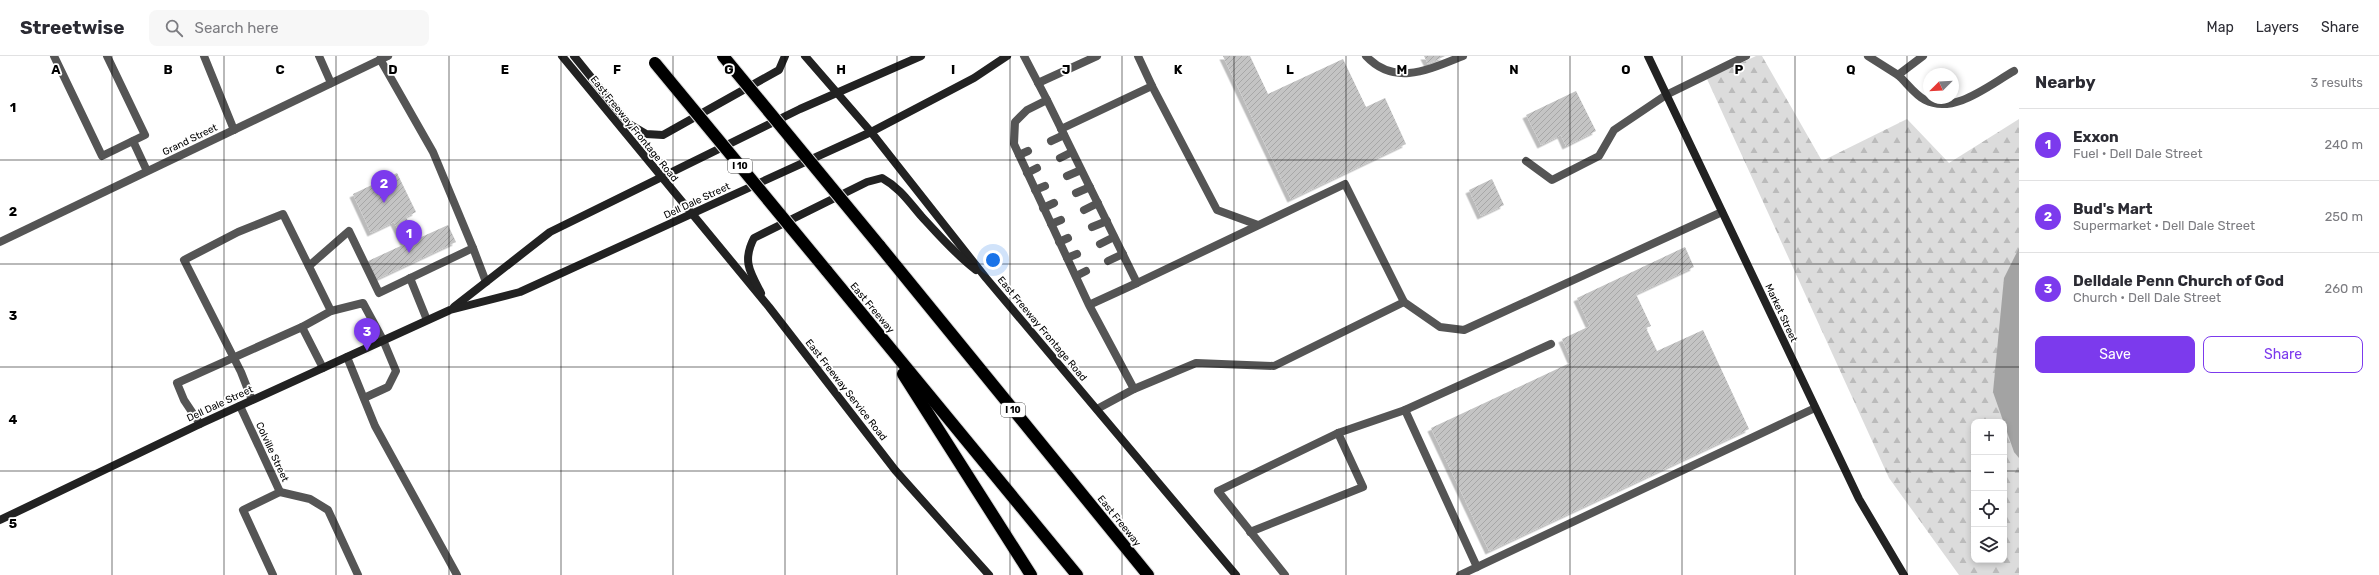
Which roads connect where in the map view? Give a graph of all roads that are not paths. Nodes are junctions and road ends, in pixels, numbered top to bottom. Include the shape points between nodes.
1 (54, 56) edge
2 (108, 56) edge
3 (204, 56) edge
4 (320, 56) edge
5 (562, 56) edge
6 (574, 56) edge
7 (723, 56) edge
8 (785, 56) edge
9 (805, 56) edge
10 (921, 56) edge
11 (1007, 56) edge
12 (1024, 56) edge
13 (1097, 56) edge
14 (1138, 56) edge
15 (1366, 56) edge
16 (1463, 56) edge
17 (1648, 56) edge
18 (1746, 56) edge
19 (1868, 56) edge
20 (1923, 56) edge
21 (384, 58) edge
22 (652, 60) edge
23 (2014, 71) dead end
24 (1898, 75) junction
25 (331, 83) junction
26 (1038, 84) junction
27 (1152, 86) junction
28 (838, 94) junction
29 (1666, 95) junction
30 (1047, 100) junction
31 (234, 130) junction
32 (871, 132) junction
33 (1062, 132) junction
34 (1051, 140) dead end
35 (133, 141) junction
36 (1028, 151) dead end
37 (1072, 152) junction
38 (1019, 155) junction
39 (1060, 158) dead end
40 (1526, 161) dead end
41 (1037, 168) dead end
42 (1081, 170) junction
43 (147, 171) junction
44 (1027, 173) junction
45 (1068, 176) dead end
46 (662, 178) junction
47 (1045, 186) dead end
48 (1090, 187) junction
49 (1035, 190) junction
50 (1076, 193) dead end
51 (1054, 203) dead end
52 (1098, 203) junction
53 (1043, 208) junction
54 (1084, 210) dead end
55 (1722, 212) junction
56 (692, 214) junction
57 (1061, 220) dead end
58 (1107, 221) junction
59 (1051, 224) junction
60 (1258, 225) junction
61 (1092, 227) dead end
62 (1114, 237) junction
63 (1068, 238) dead end
64 (0, 242) edge
65 (1059, 242) junction
66 (1100, 244) dead end
67 (473, 248) junction
68 (1077, 254) dead end
69 (1123, 254) junction
70 (1067, 258) junction
71 (1108, 261) dead end
72 (309, 266) junction
73 (1086, 271) dead end
74 (1076, 276) junction
75 (410, 278) junction
76 (986, 278) junction
77 (486, 282) junction
78 (1137, 282) junction
79 (1404, 302) junction
80 (1089, 305) junction
81 (769, 308) junction
82 (450, 310) junction
83 (331, 311) junction
84 (427, 320) junction
85 (302, 327) junction
86 (876, 331) junction
87 (383, 340) junction
88 (1551, 344) dead end
89 (234, 357) junction
90 (347, 357) junction
91 (323, 368) junction
92 (1134, 389) junction
93 (364, 398) junction
94 (252, 400) junction
95 (240, 406) junction
96 (1815, 408) junction
97 (1097, 409) junction
98 (1404, 410) junction
99 (200, 424) junction
100 (1338, 433) junction
101 (280, 492) junction
102 (0, 520) edge
103 (1250, 532) junction
104 (1478, 567) junction
105 (274, 575) edge
106 (358, 575) edge
107 (457, 575) edge
108 (988, 575) edge
109 (1031, 575) edge
110 (1077, 575) edge
111 (1148, 575) edge
112 (1236, 575) edge
113 (1285, 575) edge
114 (1460, 575) edge
115 (1904, 575) edge

1 - 35 street via 102,156
2 - 35 street via 145,135
3 - 31 street
4 - 25 street
5 - 46 main road, East Freeway Frontage Road
6 - 8 main road via 629,124 646,134 663,136 779,70
7 - 111 highway, East Freeway / I 10, bridge
9 - 28 main road, East Freeway Frontage Road
10 - 28 main road, Dell Dale Street
11 - 32 main road, Dell Dale Street via 974,78
12 - 26 street
13 - 26 street
14 - 27 street
15 - 16 street via 1377,67 1422,72
17 - 29 main road, Market Street
18 - 29 street
19 - 24 street
20 - 24 street
21 - 25 street, Grand Street
21 - 67 street via 433,152
22 - 86 highway, East Freeway / I 10, bridge
23 - 24 street via 1955,104 1939,106 1924,100
25 - 31 street, Grand Street
26 - 30 street
27 - 33 street
27 - 60 street via 1217,210
28 - 32 main road, East Freeway Frontage Road
28 - 46 main road, Dell Dale Street via 800,109
29 - 40 street via 1614,130 1599,156 1552,180
29 - 55 main road, Market Street
30 - 33 street
30 - 38 street via 1027,110 1015,122 1014,144
31 - 43 street, Grand Street
32 - 56 main road, Dell Dale Street
32 - 76 main road, East Freeway Frontage Road
33 - 34 street
33 - 37 street
35 - 43 street
36 - 38 street
37 - 39 street
37 - 42 street
38 - 44 street
41 - 44 street
42 - 45 street
42 - 48 street
43 - 64 street, Grand Street
44 - 49 street
46 - 56 main road, East Freeway Frontage Road
46 - 77 main road, Dell Dale Street via 550,232
47 - 49 street
48 - 50 street
48 - 52 street
49 - 53 street
51 - 53 street
52 - 54 street
52 - 58 street
53 - 59 street
55 - 79 street via 1464,330 1440,327
55 - 96 main road, Market Street
56 - 81 main road, East Freeway Service Road
56 - 82 main road, Dell Dale Street via 520,292
57 - 59 street
58 - 61 street
58 - 62 street
59 - 65 street
60 - 78 street
60 - 79 street via 1345,184
62 - 66 street
62 - 69 street
63 - 65 street
65 - 70 street
67 - 75 street
67 - 77 street
68 - 70 street
69 - 71 street
69 - 78 street
70 - 74 street
72 - 75 street via 349,231 379,293
72 - 83 street
72 - 89 street via 283,214 238,232 184,260
73 - 74 street
74 - 80 street
75 - 84 street
76 - 81 main road via 965,262 897,187 882,178 867,182 754,238 749,249 748,266
76 - 97 main road, East Freeway Frontage Road
77 - 82 main road, Dell Dale Street
78 - 80 street
79 - 92 street via 1274,366 1196,362
80 - 92 street
81 - 108 main road, East Freeway Service Road via 894,470
82 - 84 main road, Dell Dale Street
83 - 85 street
83 - 87 street via 363,303
84 - 87 main road, Dell Dale Street
85 - 89 street
85 - 91 street
86 - 109 highway
86 - 110 highway, East Freeway / I 10
87 - 90 main road, Dell Dale Street
87 - 93 street via 396,371 388,387
88 - 98 street
89 - 94 street
89 - 99 street via 177,383 184,400
90 - 91 main road, Dell Dale Street
90 - 93 street
91 - 94 main road, Dell Dale Street
92 - 97 street
93 - 107 street via 375,426
94 - 95 main road, Dell Dale Street
95 - 99 main road, Dell Dale Street
95 - 101 street, Colville Street
96 - 104 street
96 - 115 main road, Market Street via 1859,500
97 - 112 main road, East Freeway Frontage Road
98 - 100 street
98 - 104 street
99 - 102 main road, Dell Dale Street
100 - 103 street via 1363,487
100 - 103 street via 1218,491
101 - 105 street, Colville Street via 243,510
101 - 106 street via 310,499 328,510
103 - 113 street
104 - 114 street

